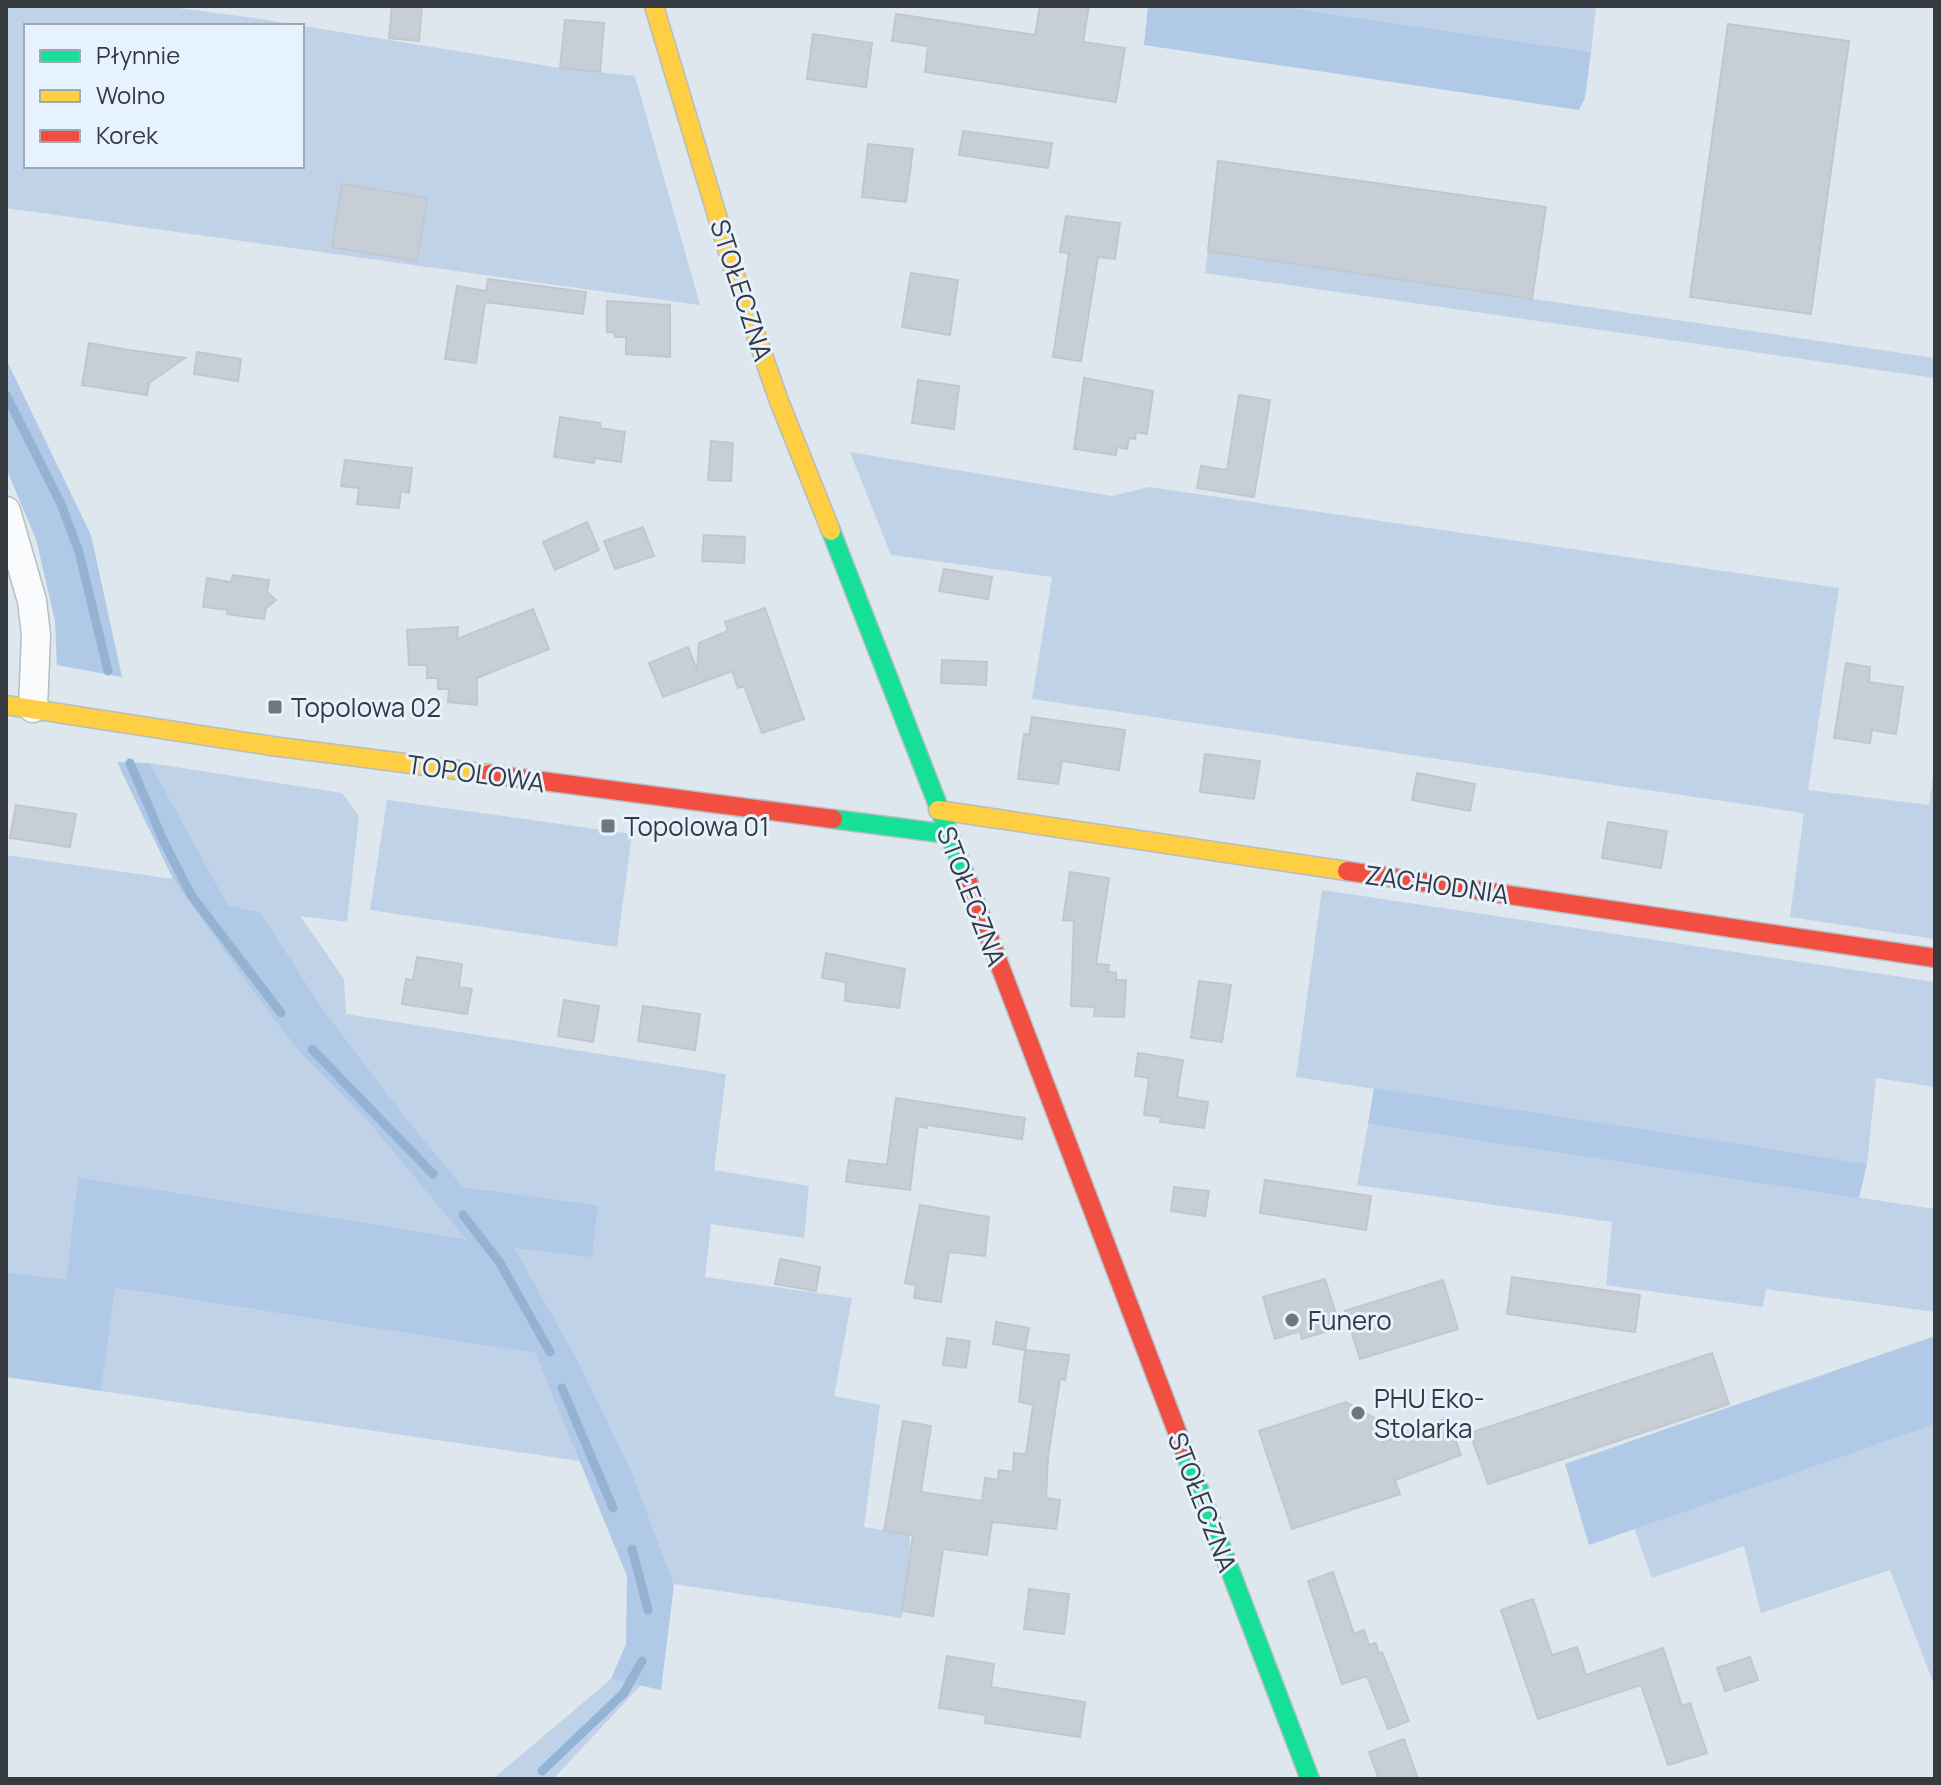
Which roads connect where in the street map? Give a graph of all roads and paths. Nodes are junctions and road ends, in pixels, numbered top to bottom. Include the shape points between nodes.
1 (654, 6) edge
2 (6, 511) edge
3 (19, 706) edge
4 (938, 810) junction
5 (948, 834) junction
6 (1935, 958) edge
7 (1310, 1779) edge

1 - 4 street, STOŁECZNA via 779,401
2 - 3 street via 32,601 36,635
3 - 5 street, TOPOLOWA via 272,746
4 - 5 street, STOŁECZNA
4 - 6 street, ZACHODNIA
5 - 7 street, STOŁECZNA

